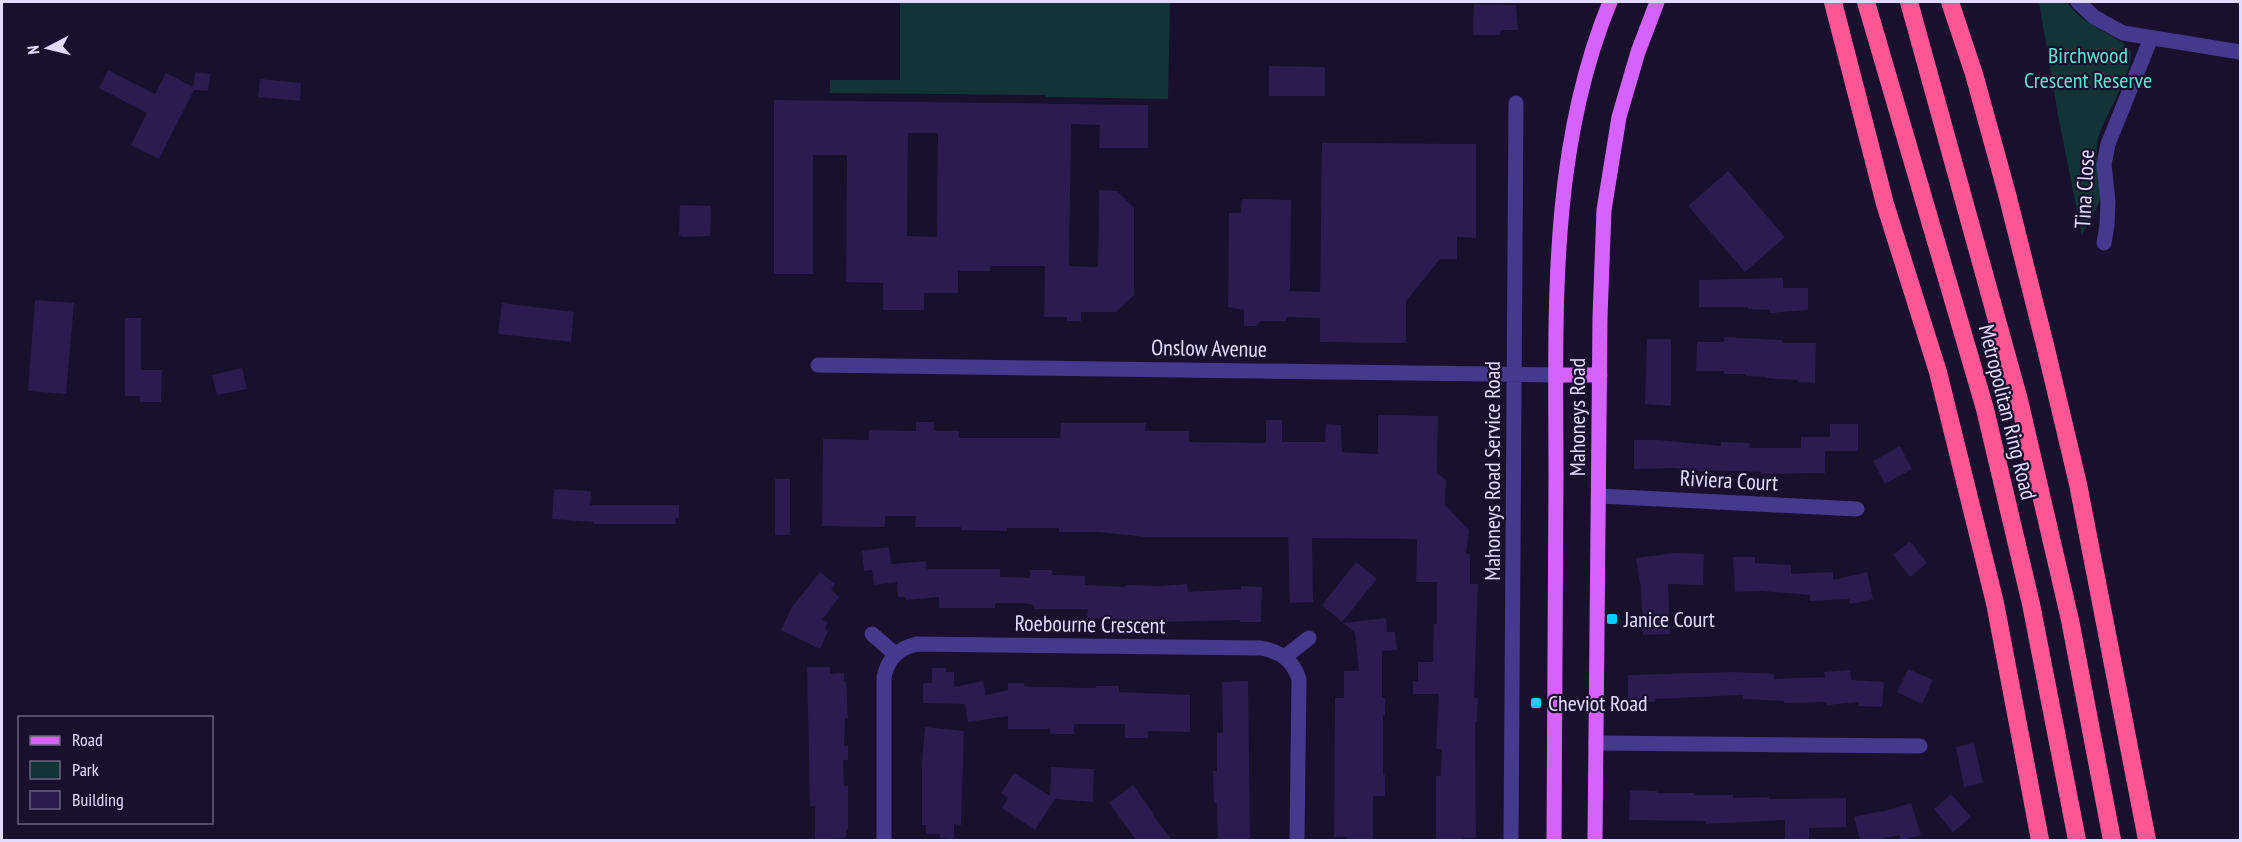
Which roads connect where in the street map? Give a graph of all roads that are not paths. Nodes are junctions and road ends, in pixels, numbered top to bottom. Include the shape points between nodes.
1 (1610, 2) edge
2 (1657, 2) edge
3 (1833, 2) edge
4 (1866, 2) edge
5 (1909, 2) edge
6 (1950, 2) edge
7 (2078, 2) edge
8 (2151, 38) junction
9 (2241, 52) edge
10 (1516, 102) dead end
11 (2104, 243) dead end
12 (818, 365) dead end
13 (1515, 375) junction
14 (1556, 375) junction
15 (1600, 375) junction
16 (1599, 496) junction
17 (1857, 509) dead end
18 (873, 634) dead end
19 (1310, 638) dead end
20 (895, 654) junction
21 (1286, 656) junction
22 (1596, 743) junction
23 (1920, 746) dead end
24 (884, 840) edge
25 (1297, 840) edge
26 (1511, 840) edge
27 (1554, 840) edge
28 (1595, 840) edge
29 (2040, 840) edge
30 (2078, 840) edge
31 (2112, 840) edge
32 (2147, 840) edge

1 - 14 main road, Mahoneys Road via 1583,86 1566,166 1557,260
2 - 15 main road, Mahoneys Road via 1628,83 1608,176 1601,253
3 - 29 highway via 1886,204 1938,372 1995,603
4 - 30 highway, Metropolitan Ring Road via 1985,409 2031,604
5 - 31 highway, Metropolitan Ring Road via 2019,400 2070,620
6 - 32 highway via 2001,172 2078,484
7 - 8 street via 2109,27
8 - 9 street
8 - 11 street, Tina Close via 2108,144 2104,164 2108,202
10 - 13 street, Mahoneys Road Service Road
12 - 13 street, Onslow Avenue
13 - 14 street, Onslow Avenue
13 - 26 street, Mahoneys Road Service Road
14 - 15 main road, Onslow Avenue
14 - 27 main road, Mahoneys Road
15 - 16 main road, Mahoneys Road
16 - 17 street, Riviera Court
16 - 22 main road, Mahoneys Road
18 - 20 street
19 - 21 street
20 - 21 street, Roebourne Crescent via 917,644 1261,648
20 - 24 street via 884,676
21 - 25 street via 1299,678
22 - 23 street
22 - 28 main road, Mahoneys Road

